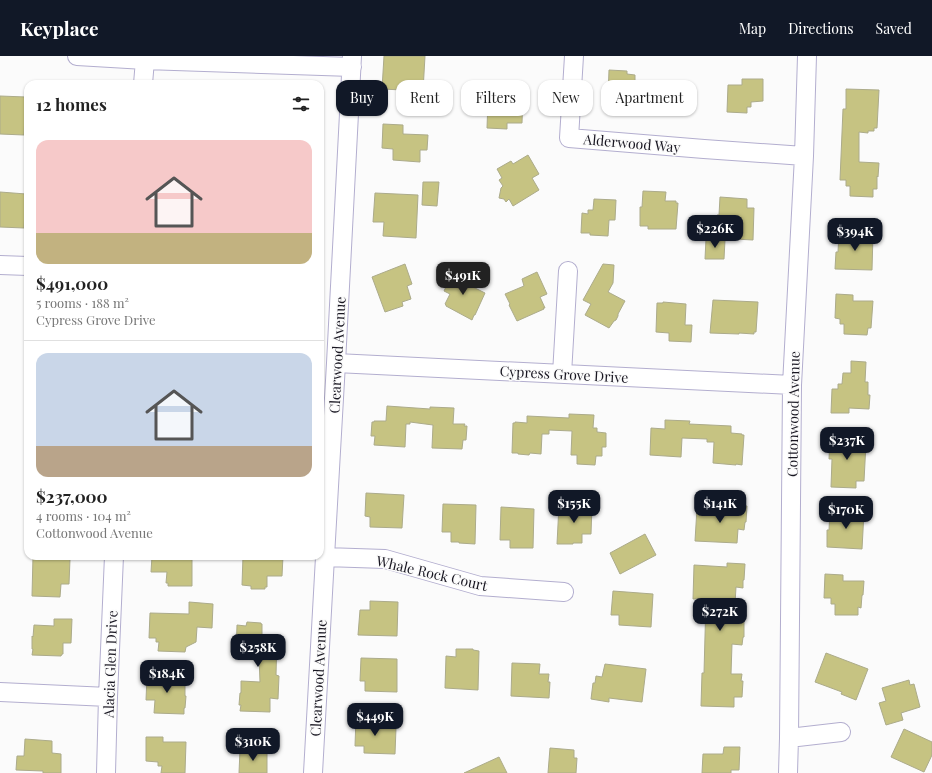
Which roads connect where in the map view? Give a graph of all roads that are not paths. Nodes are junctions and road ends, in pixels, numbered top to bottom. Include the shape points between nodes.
1 (77, 56) edge
2 (574, 56) edge
3 (807, 56) edge
4 (145, 60) junction
5 (352, 61) edge
6 (143, 80) edge
7 (804, 156) junction
8 (0, 265) edge
9 (24, 266) edge
10 (568, 271) dead end
11 (336, 363) junction
12 (562, 374) junction
13 (792, 385) junction
14 (325, 557) junction
15 (114, 560) edge
16 (564, 592) dead end
17 (0, 692) edge
18 (108, 697) junction
19 (841, 732) dead end
20 (789, 738) junction
21 (106, 773) edge
22 (313, 773) edge
23 (788, 773) edge

1 - 4 street
2 - 7 street, Alderwood Way via 569,138
3 - 7 street, Cottonwood Avenue
4 - 5 street
4 - 6 street
5 - 11 street, Clearwood Avenue
7 - 13 street, Cottonwood Avenue
8 - 9 street
10 - 12 street
11 - 12 street, Cypress Grove Drive
11 - 14 street, Clearwood Avenue
12 - 13 street, Cypress Grove Drive
13 - 20 street, Cottonwood Avenue
14 - 16 street, Whale Rock Court via 385,559 480,586
14 - 22 street, Clearwood Avenue
15 - 18 street, Alacia Glen Drive
17 - 18 street
18 - 21 street, Alacia Glen Drive
19 - 20 street
20 - 23 street, Cottonwood Avenue

